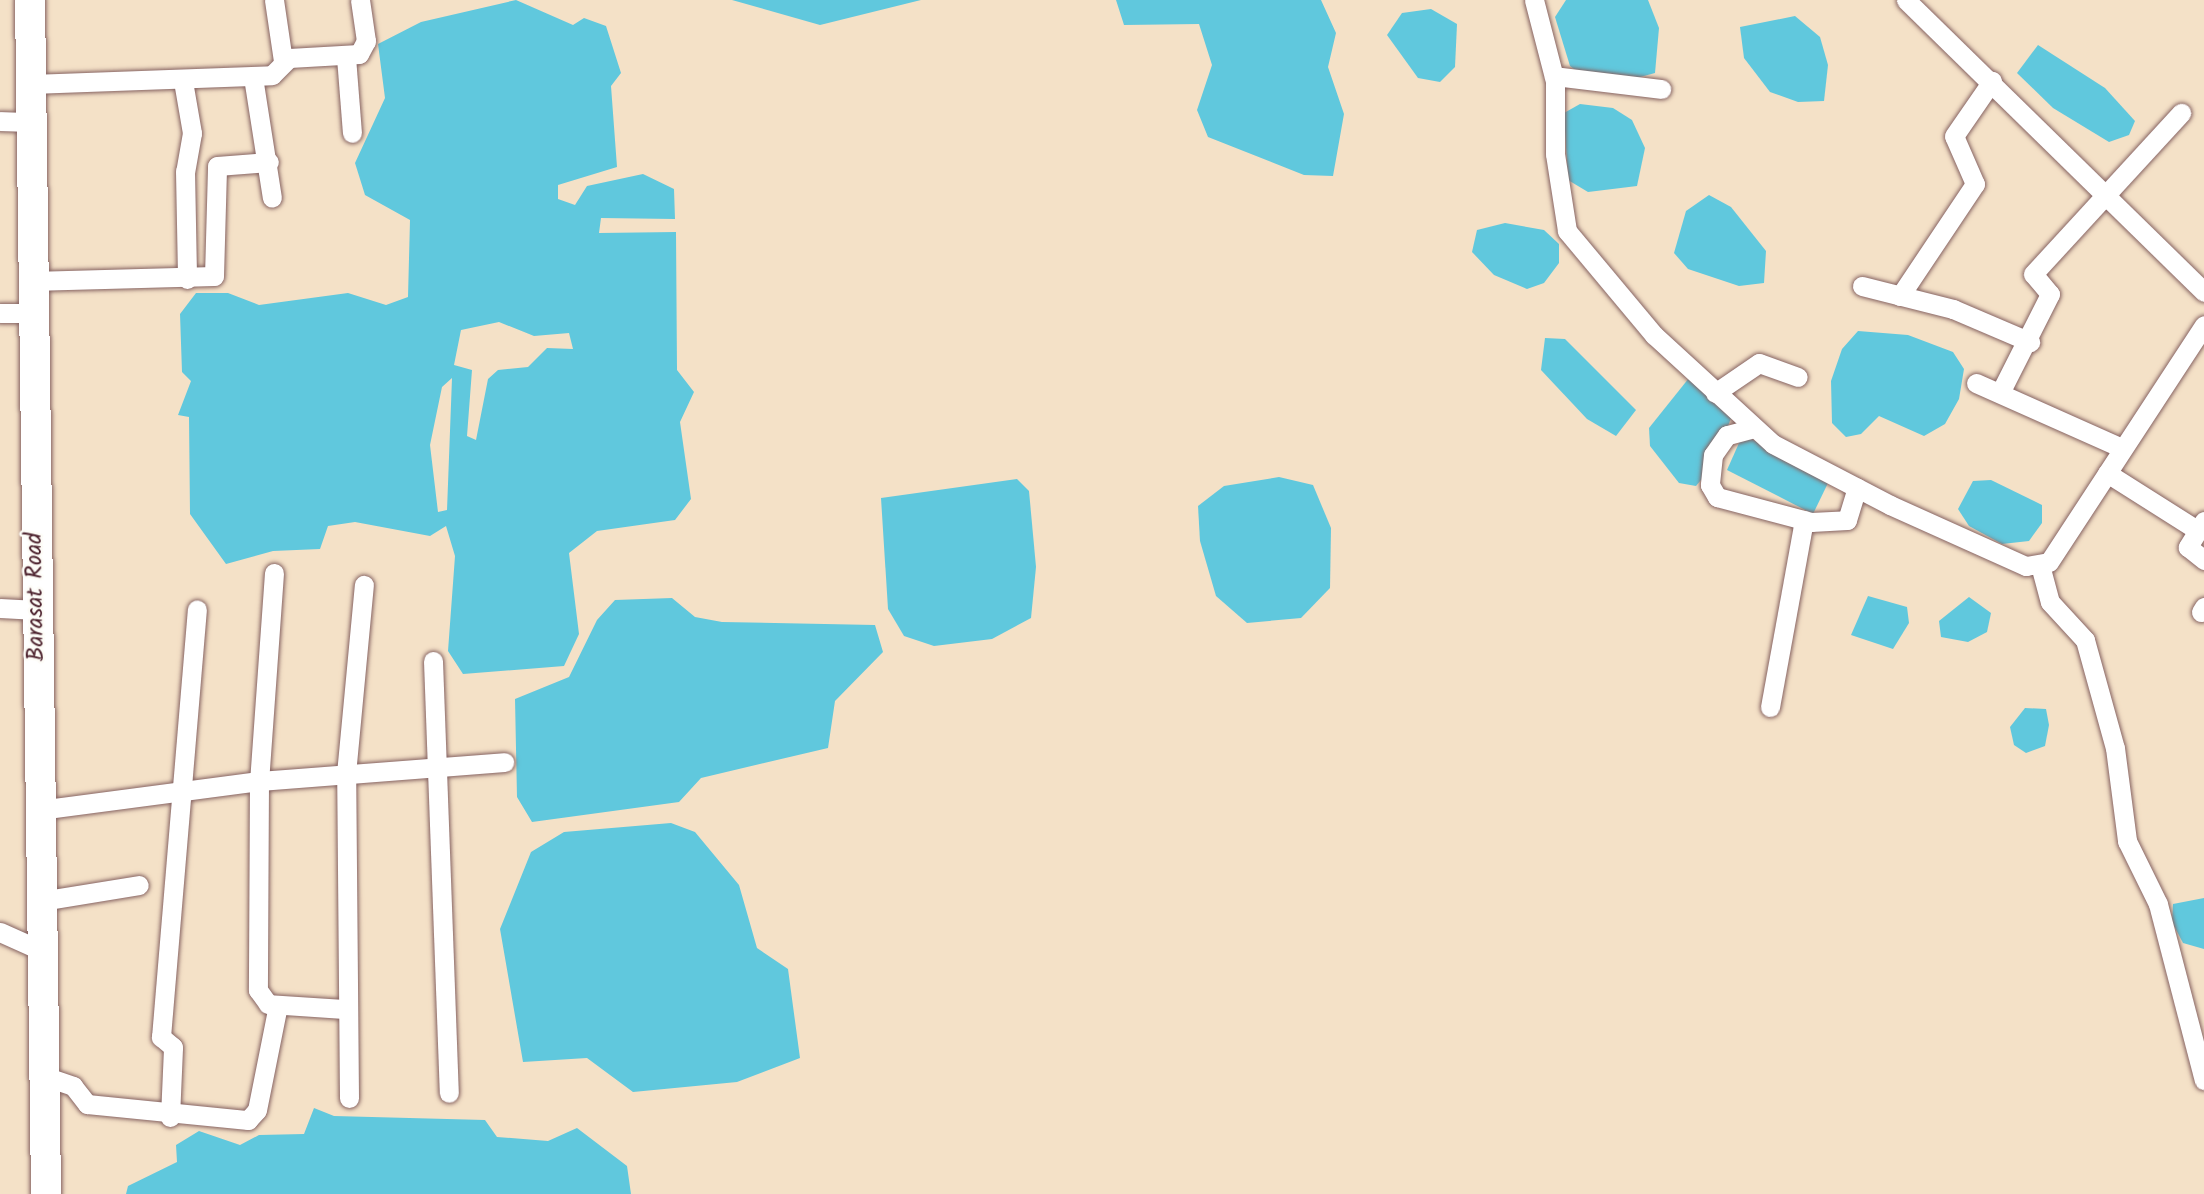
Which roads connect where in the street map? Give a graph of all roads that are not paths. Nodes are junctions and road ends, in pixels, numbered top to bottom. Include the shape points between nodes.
1 (30, 0) edge
2 (274, 0) edge
3 (360, 0) edge
4 (1534, 0) edge
5 (1909, 1) edge
6 (346, 57) junction
7 (283, 61) junction
8 (253, 76) junction
9 (1554, 76) junction
10 (183, 81) junction
11 (1992, 81) junction
12 (32, 84) junction
13 (1661, 89) dead end
14 (2180, 113) dead end
15 (0, 121) edge
16 (30, 122) junction
17 (352, 133) dead end
18 (269, 162) junction
19 (2107, 195) junction
20 (272, 198) dead end
21 (187, 279) junction
22 (31, 281) junction
23 (1861, 286) dead end
24 (2204, 292) edge
25 (1900, 296) junction
26 (0, 313) edge
27 (32, 313) junction
28 (2204, 325) edge
29 (2031, 342) junction
30 (1798, 377) dead end
31 (1976, 383) dead end
32 (1715, 393) junction
33 (2000, 393) junction
34 (1754, 428) junction
35 (2122, 448) junction
36 (2108, 472) junction
37 (1857, 487) junction
38 (1804, 520) junction
39 (2200, 525) edge
40 (2204, 559) edge
41 (2040, 565) junction
42 (274, 573) dead end
43 (364, 584) dead end
44 (0, 608) edge
45 (37, 610) junction
46 (197, 610) dead end
47 (433, 661) dead end
48 (1770, 707) dead end
49 (504, 762) dead end
50 (433, 767) junction
51 (346, 774) junction
52 (259, 780) junction
53 (178, 790) junction
54 (39, 810) junction
55 (139, 885) dead end
56 (41, 901) junction
57 (0, 932) edge
58 (40, 950) junction
59 (278, 1005) junction
60 (346, 1009) junction
61 (44, 1076) junction
62 (2204, 1080) edge
63 (449, 1093) dead end
64 (349, 1098) dead end
65 (170, 1116) junction
66 (46, 1194) edge

1 - 12 main road, Barasat Road
2 - 7 street
3 - 6 street via 365,45
4 - 9 street
5 - 11 street
6 - 7 street
6 - 17 street
7 - 8 street via 276,74
8 - 10 street
8 - 18 street
9 - 13 street
9 - 32 street via 1555,154 1567,231 1654,335
10 - 12 street
10 - 21 street via 192,133 185,171
11 - 19 street
11 - 25 street via 1954,136 1975,184
12 - 16 main road, Barasat Road
14 - 19 street
15 - 16 street
16 - 22 main road, Barasat Road
18 - 20 street
18 - 21 street via 217,166 217,274
19 - 24 street
19 - 29 street via 2032,274 2050,294
21 - 22 street
22 - 27 main road, Barasat Road
23 - 25 street
25 - 29 street via 1953,309
26 - 27 street
27 - 45 main road, Barasat Road
28 - 35 street
29 - 33 street
30 - 32 street via 1759,363
31 - 33 street
32 - 34 street
33 - 35 street
34 - 37 street via 1773,444
34 - 38 street via 1722,439 1709,464 1712,490 1724,500
35 - 36 street
36 - 39 street
36 - 41 street via 2049,562
37 - 38 street via 1847,520
37 - 41 street via 2026,566
38 - 48 street
39 - 40 street via 2188,547
41 - 62 street via 2050,602 2085,640 2115,748 2127,841 2158,904
42 - 52 street
43 - 51 street
44 - 45 street
45 - 54 main road, Barasat Road
46 - 53 street
47 - 50 street
49 - 50 street
50 - 51 street
50 - 63 street
51 - 52 street
51 - 60 street
52 - 53 street
52 - 59 street via 258,990 264,1002
53 - 54 street
53 - 65 street via 161,1037 173,1047
54 - 56 main road, Barasat Road
55 - 56 street
56 - 58 main road, Barasat Road
57 - 58 street
58 - 61 main road, Barasat Road
59 - 60 street
59 - 65 street via 254,1116 240,1122
60 - 64 street
61 - 65 street via 73,1086 87,1104
61 - 66 main road, Barasat Road

